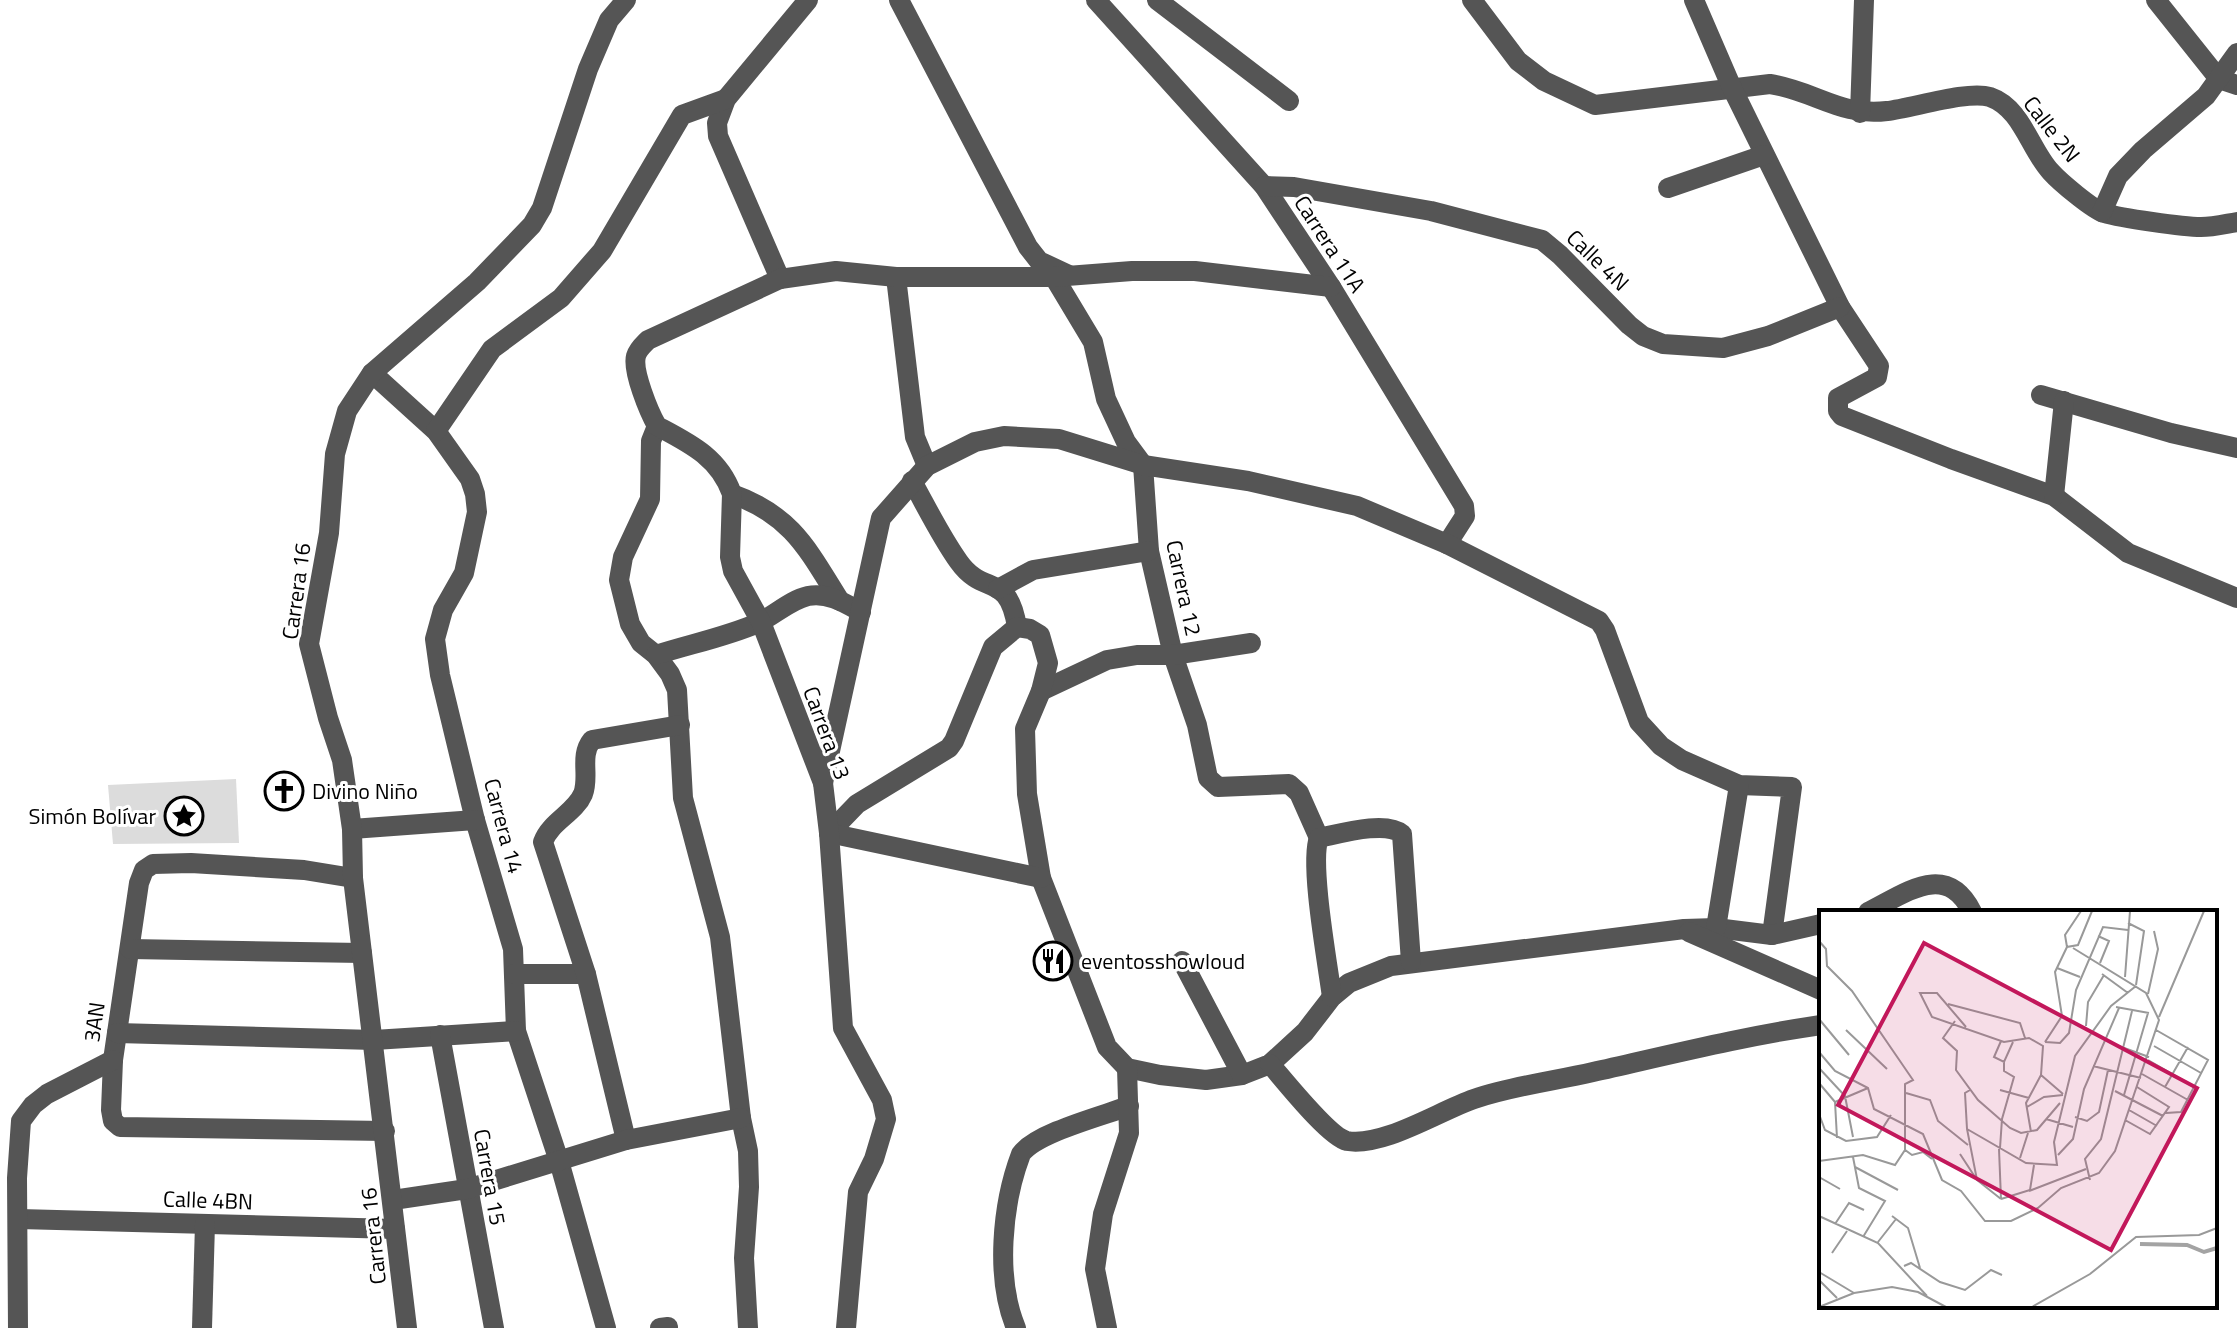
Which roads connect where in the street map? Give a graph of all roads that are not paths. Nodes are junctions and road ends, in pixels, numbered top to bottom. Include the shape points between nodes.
1 (626, 0) edge
2 (808, 0) edge
3 (899, 0) edge
4 (1096, 0) edge
5 (1157, 0) edge
6 (1694, 0) edge
7 (1864, 0) edge
8 (2156, 0) edge
9 (1476, 6) edge
10 (2237, 53) edge
11 (2228, 82) edge
12 (1732, 88) junction
13 (726, 99) junction
14 (1289, 101) dead end
15 (1860, 113) junction
16 (1764, 155) junction
17 (1264, 186) junction
18 (1668, 188) dead end
19 (2102, 212) junction
20 (2237, 222) edge
21 (1062, 276) junction
22 (896, 277) junction
23 (780, 279) junction
24 (1331, 287) junction
25 (1840, 307) junction
26 (372, 373) junction
27 (2041, 395) dead end
28 (2064, 401) junction
29 (657, 426) junction
30 (436, 431) junction
31 (2237, 448) edge
32 (1143, 465) junction
33 (919, 474) junction
34 (732, 494) junction
35 (2054, 496) junction
36 (1447, 544) junction
37 (1149, 551) junction
38 (998, 589) junction
39 (2237, 598) edge
40 (840, 601) junction
41 (861, 612) junction
42 (761, 622) junction
43 (1017, 627) junction
44 (1251, 643) dead end
45 (656, 655) junction
46 (1173, 655) junction
47 (1041, 691) junction
48 (680, 725) junction
49 (823, 783) junction
50 (1739, 785) junction
51 (475, 820) junction
52 (352, 829) junction
53 (829, 833) junction
54 (1319, 838) junction
55 (353, 878) junction
56 (1041, 878) junction
57 (1872, 910) edge
58 (1971, 910) edge
59 (1819, 924) edge
60 (1716, 928) junction
61 (1684, 929) junction
62 (1772, 935) junction
63 (130, 949) junction
64 (362, 953) junction
65 (1182, 961) dead end
66 (1411, 962) junction
67 (514, 974) junction
68 (586, 974) junction
69 (1819, 989) edge
70 (1332, 997) junction
71 (1819, 1025) edge
72 (516, 1031) junction
73 (117, 1033) junction
74 (440, 1035) junction
75 (374, 1040) junction
76 (113, 1060) junction
77 (1270, 1064) junction
78 (1127, 1068) junction
79 (1242, 1075) junction
80 (1129, 1106) junction
81 (741, 1118) junction
82 (385, 1131) junction
83 (626, 1140) junction
84 (559, 1161) junction
85 (467, 1189) junction
86 (393, 1200) junction
87 (19, 1219) junction
88 (205, 1224) junction
89 (395, 1229) junction
90 (18, 1328) edge
91 (202, 1328) edge
92 (407, 1328) edge
93 (494, 1328) edge
94 (606, 1328) edge
95 (748, 1328) edge
96 (846, 1328) edge
97 (1016, 1328) edge
98 (1107, 1328) edge

1 - 26 street, Carrera 16 via 609,20 532,225 477,282
2 - 13 street
3 - 21 street, Carrera 12 via 1028,247
4 - 17 street, Carrera 11A
5 - 14 street
6 - 12 street
7 - 15 street
8 - 11 street
9 - 12 street, Calle 2N via 1518,61 1544,81 1595,105
10 - 11 street
11 - 19 street via 2143,150 2118,176
12 - 15 street, Calle 2N via 1792,88
12 - 16 street
13 - 23 street via 718,136
13 - 30 street via 682,115 602,251 561,298 492,349
15 - 19 street, Calle 2N via 1976,95 1992,98 2020,124 2050,172
16 - 18 street
16 - 25 street
17 - 24 street, Carrera 11A
17 - 25 street, Calle 4N via 1431,211 1542,240 1629,325 1663,344 1734,345
19 - 20 street, Calle 2N via 2199,227
21 - 22 street
21 - 24 street via 1195,271
21 - 32 street, Carrera 12 via 1093,342 1106,399
22 - 23 street via 836,271
22 - 33 street
23 - 29 street via 640,347 637,374
24 - 36 street, Carrera 11A via 1464,506 1465,516
25 - 35 street via 1879,369 1875,379 1838,398 1842,416
26 - 30 street, Carrera 14
26 - 52 street, Carrera 16 via 347,411 335,454 329,533 309,644 342,760
27 - 28 street
28 - 31 street
28 - 35 street
29 - 34 street via 701,449
29 - 45 street via 651,441 650,499 623,557 619,580 630,624
30 - 51 street, Carrera 14 via 470,479 477,512 464,573 443,610 435,639
32 - 33 street via 1059,439 1004,436 975,442
32 - 36 street via 1248,481 1357,506
32 - 37 street, Carrera 12
33 - 38 street via 961,565
33 - 41 street via 881,518
34 - 40 street via 781,519 802,541
34 - 42 street, Carrera 13 via 731,564
35 - 39 street via 2128,553
36 - 50 street via 1599,621 1639,722 1682,760
37 - 38 street via 1033,570
37 - 46 street, Carrera 12
38 - 43 street via 1014,607
40 - 41 street
40 - 42 street via 808,596
41 - 49 street
42 - 45 street
42 - 49 street, Carrera 13
43 - 47 street via 1040,635 1048,663
43 - 53 street via 993,647 949,748 857,804
44 - 46 street
45 - 48 street via 677,690
46 - 47 street via 1107,660
46 - 54 street, Carrera 12 via 1208,778 1218,787 1289,784 1299,793
47 - 56 street via 1024,743
48 - 68 street via 592,740 585,748 583,794 543,842
48 - 81 street via 683,798 720,937
49 - 53 street, Carrera 13
50 - 60 street
50 - 62 street via 1792,787
51 - 52 street
51 - 67 street, Carrera 14 via 510,933
52 - 55 street, Carrera 16
53 - 56 street
53 - 96 street, Carrera 13 via 843,1028 882,1100 886,1119 858,1192
54 - 66 street via 1358,830 1402,834
54 - 70 street via 1316,873
55 - 63 street, 3AN via 304,870 153,864 139,883
55 - 64 street, Carrera 16
56 - 78 street via 1107,1047
57 - 58 street via 1918,888 1945,885 1957,890
59 - 62 street
60 - 61 street
60 - 62 street
61 - 66 street
61 - 69 street
63 - 64 street
63 - 73 street, 3AN
64 - 75 street, Carrera 16
65 - 79 street
66 - 70 street via 1366,974
67 - 68 street
67 - 72 street, Carrera 14
68 - 83 street
70 - 77 street
71 - 77 street via 1757,1034 1475,1099 1387,1134 1350,1141 1329,1129
72 - 74 street
72 - 84 street, Carrera 14
73 - 75 street
73 - 76 street, 3AN
74 - 75 street
74 - 85 street, Carrera 15
75 - 82 street, Carrera 16
76 - 82 street, 3AN via 111,1110 120,1127
76 - 87 street via 47,1094 21,1121
77 - 79 street
78 - 79 street via 1206,1080
78 - 80 street
80 - 97 street via 1040,1138 1021,1154 1003,1242 1004,1278
80 - 98 street via 1126,1149 1103,1214 1095,1269
81 - 83 street
81 - 95 street via 749,1187 744,1234
82 - 86 street, Carrera 16
83 - 84 street
84 - 85 street
84 - 94 street, Carrera 14
85 - 86 street
85 - 93 street, Carrera 15
86 - 89 street, Carrera 16
87 - 88 street, Calle 4BN
87 - 90 street
88 - 89 street, Calle 4BN
88 - 91 street
89 - 92 street, Carrera 16

